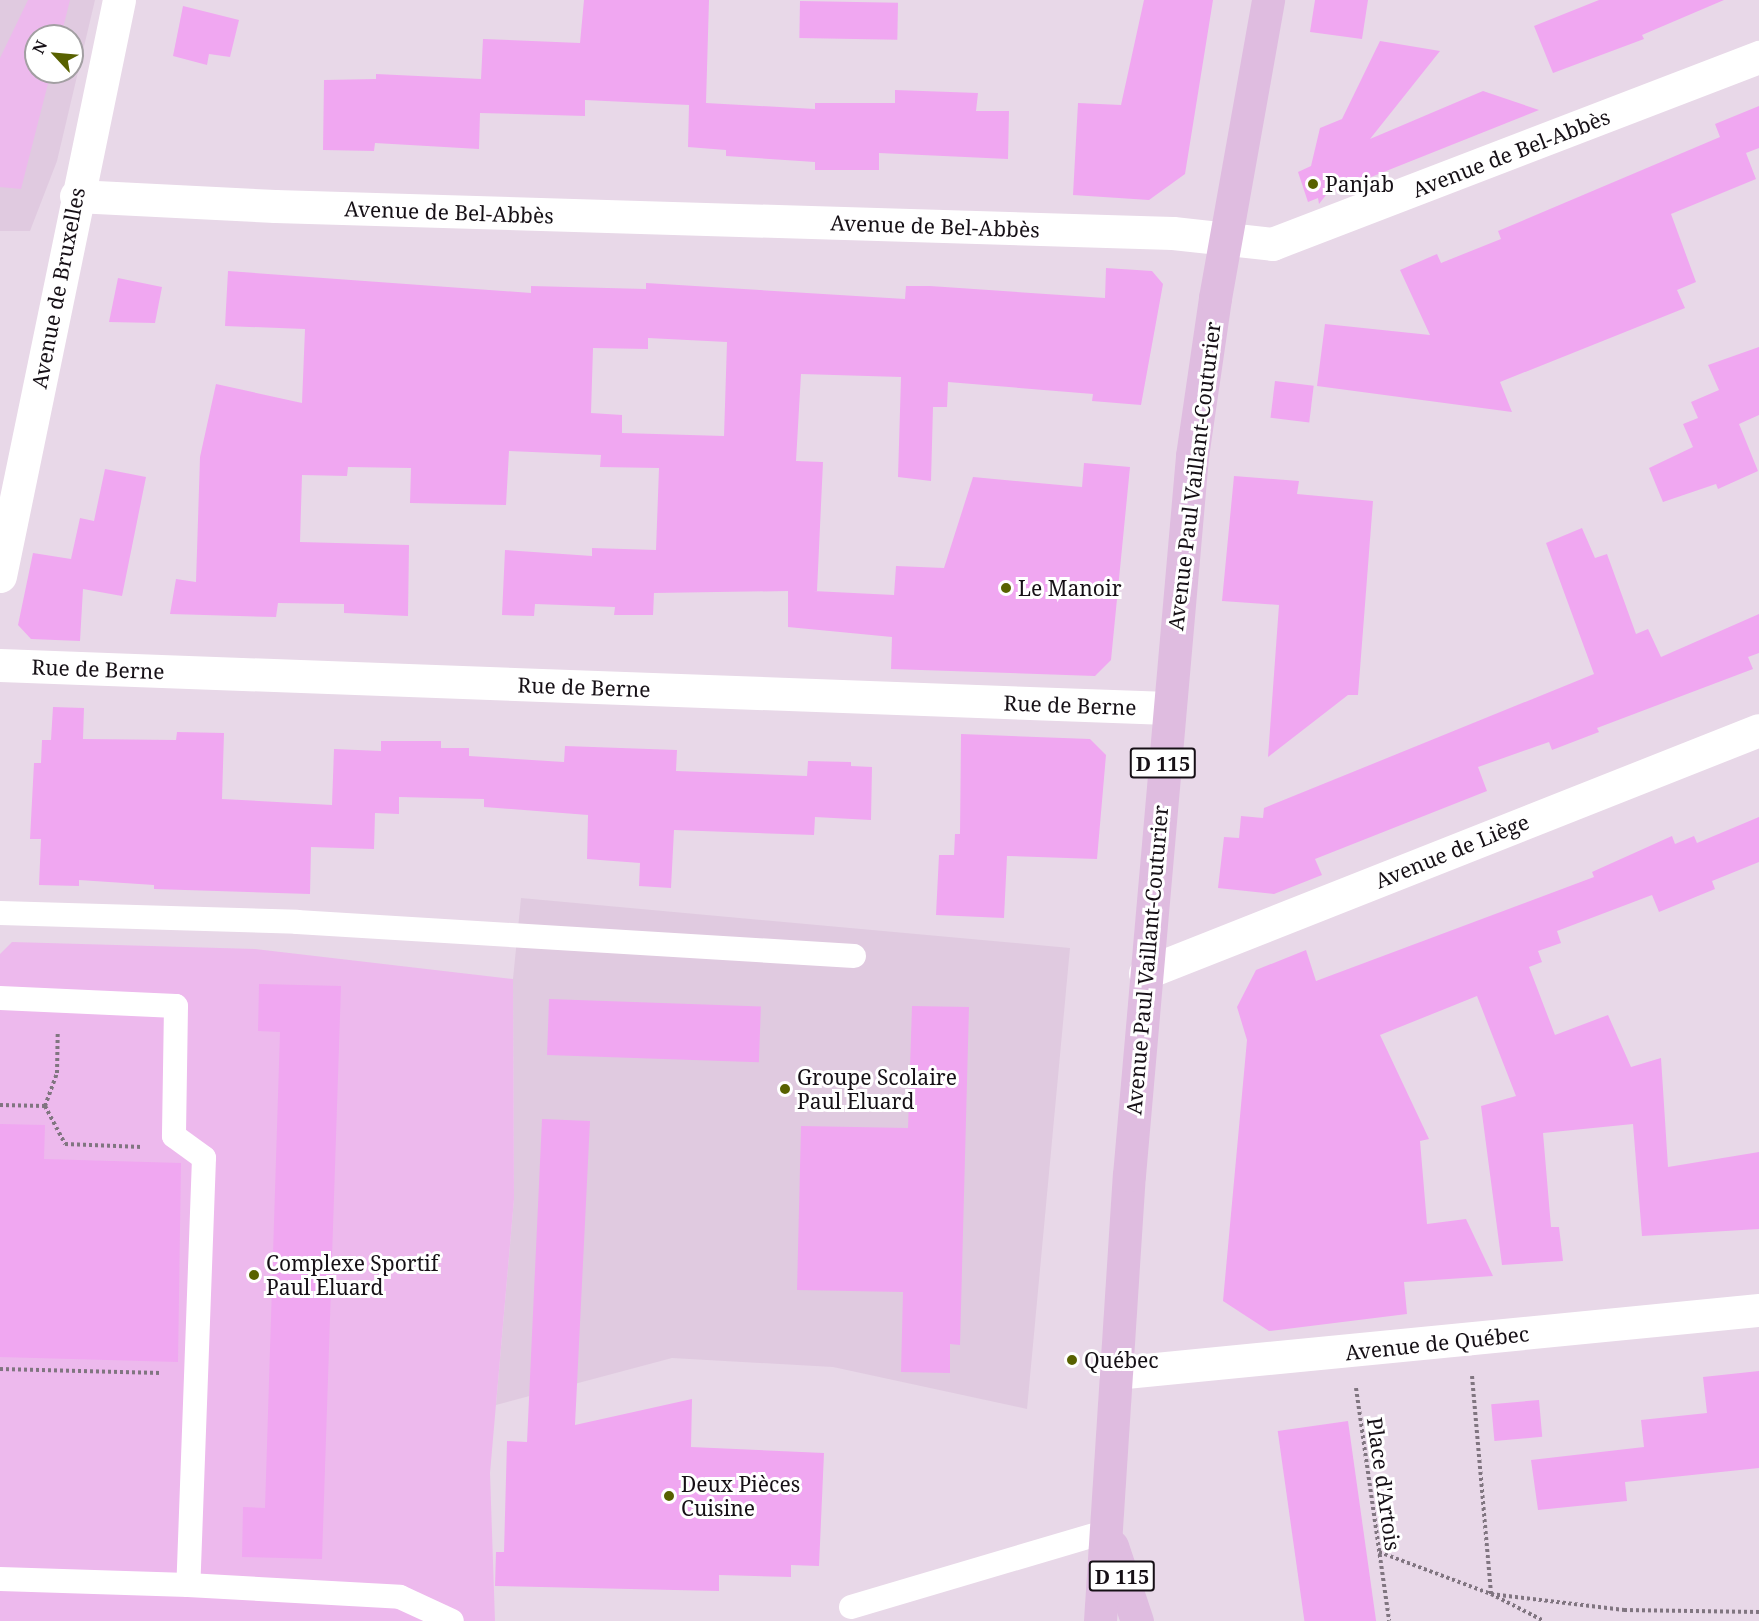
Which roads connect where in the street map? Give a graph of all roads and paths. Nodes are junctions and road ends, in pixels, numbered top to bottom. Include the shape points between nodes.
1 (119, 0) edge
2 (1269, 0) edge
3 (1759, 57) edge
4 (76, 196) junction
5 (1225, 242) junction
6 (0, 576) edge
7 (0, 665) edge
8 (1168, 708) junction
9 (1759, 730) edge
10 (0, 913) edge
11 (854, 957) dead end
12 (1145, 973) junction
13 (0, 998) edge
14 (58, 1000) junction
15 (0, 1105) edge
16 (45, 1106) junction
17 (191, 1149) junction
18 (1759, 1310) edge
19 (1469, 1340) junction
20 (1350, 1352) junction
21 (0, 1369) edge
22 (1115, 1373) junction
23 (196, 1374) junction
24 (1107, 1531) junction
25 (1379, 1552) junction
26 (0, 1579) edge
27 (188, 1585) junction
28 (1491, 1594) junction
29 (851, 1607) dead end
30 (1759, 1612) edge
31 (452, 1621) edge
32 (1100, 1621) edge
33 (1137, 1621) edge
34 (1389, 1621) edge
35 (1544, 1621) edge

1 - 4 street, Avenue de Bruxelles
2 - 5 main road, Avenue Paul Vaillant-Couturier / D 115
3 - 5 street, Avenue de Bel-Abbès via 1272,244
4 - 5 street, Avenue de Bel-Abbès via 275,207 1173,233
4 - 6 street, Avenue de Bruxelles
5 - 8 main road, Avenue Paul Vaillant-Couturier / D 115 via 1192,456
7 - 8 street, Rue de Berne
8 - 12 main road, Avenue Paul Vaillant-Couturier / D 115
9 - 12 street, Avenue de Liège
10 - 11 lane via 297,922
12 - 22 main road, Avenue Paul Vaillant-Couturier / D 115
13 - 14 lane
14 - 16 path via 57,1073
14 - 17 lane via 176,1006 174,1136
15 - 16 path
16 - 17 path via 65,1144
17 - 23 lane via 204,1158
18 - 19 street, Avenue de Québec
19 - 20 street, Avenue de Québec
19 - 28 path
20 - 22 street, Avenue de Québec
20 - 25 path, Place d'Artois
21 - 23 path
22 - 24 main road, Avenue Paul Vaillant-Couturier / D 115
23 - 27 lane
24 - 29 lane
24 - 32 main road, Avenue Paul Vaillant-Couturier / D 115
24 - 33 main road, Avenue Paul Vaillant-Couturier / D 115
25 - 28 path
25 - 34 path, Place d'Artois
26 - 27 lane
27 - 31 lane via 400,1597
28 - 30 path via 1624,1610
28 - 35 path

